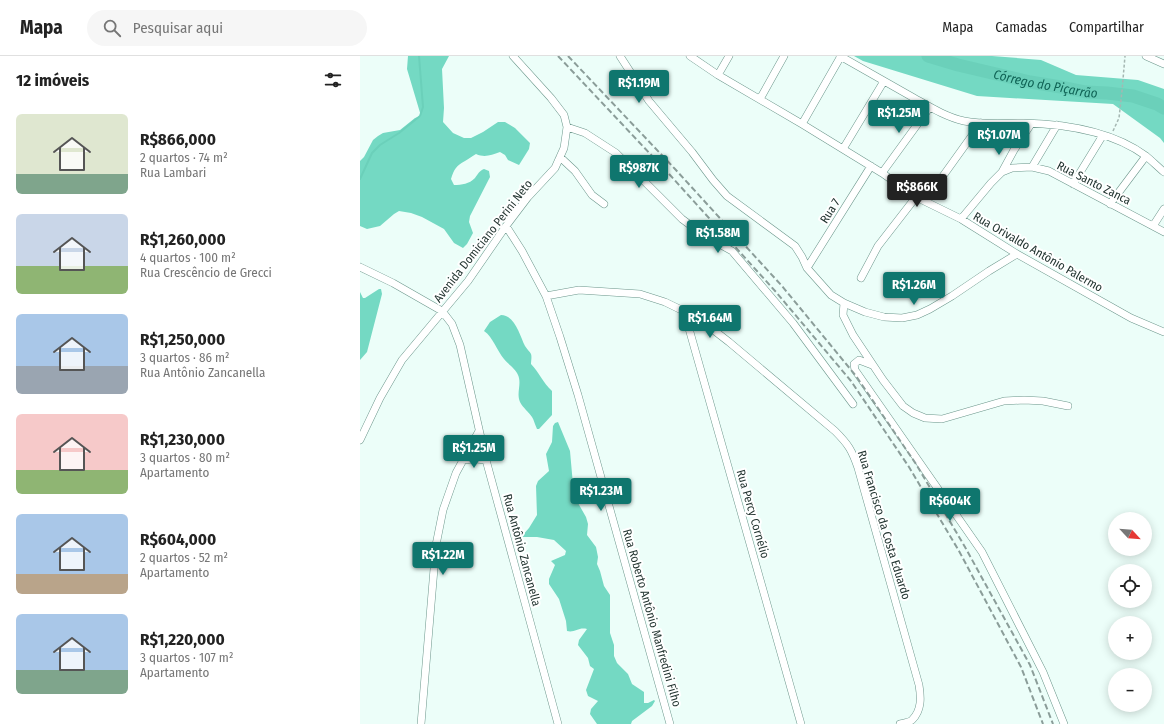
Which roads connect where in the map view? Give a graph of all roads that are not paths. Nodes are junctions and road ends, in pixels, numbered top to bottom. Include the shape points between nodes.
1 (513, 56) edge
2 (620, 56) edge
3 (690, 56) edge
4 (729, 56) edge
5 (784, 56) edge
6 (840, 56) edge
7 (1146, 56) edge
8 (1164, 64) edge
9 (718, 75) junction
10 (884, 81) junction
11 (760, 99) junction
12 (930, 107) junction
13 (981, 123) junction
14 (802, 124) junction
15 (1031, 124) junction
16 (1057, 125) junction
17 (567, 127) junction
18 (1106, 136) junction
19 (843, 149) junction
20 (1146, 156) junction
21 (560, 157) junction
22 (871, 166) junction
23 (1032, 167) junction
24 (882, 172) junction
25 (1002, 172) junction
26 (1164, 172) edge
27 (1073, 184) junction
28 (916, 197) junction
29 (925, 201) junction
30 (604, 204) dead end
31 (1110, 204) junction
32 (1164, 209) edge
33 (961, 219) junction
34 (506, 226) junction
35 (1153, 226) junction
36 (1164, 232) edge
37 (1017, 254) junction
38 (360, 267) edge
39 (807, 268) junction
40 (861, 278) dead end
41 (546, 296) junction
42 (844, 303) junction
43 (442, 311) junction
44 (684, 311) junction
45 (1164, 332) edge
46 (872, 365) junction
47 (853, 404) dead end
48 (1068, 406) dead end
49 (478, 431) junction
50 (360, 439) edge
51 (462, 460) junction
52 (486, 460) junction
53 (421, 724) edge
54 (558, 724) edge
55 (670, 724) edge
56 (801, 724) edge
57 (900, 724) edge
58 (1064, 724) edge

1 - 17 street via 559,108
2 - 39 street via 649,101 722,191 795,246
3 - 9 street, Rua Orivaldo Antônio Palermo
4 - 9 street
5 - 11 street
6 - 10 street
6 - 14 street
7 - 8 street
9 - 11 street, Rua Orivaldo Antônio Palermo
10 - 12 street
10 - 19 street
11 - 14 street, Rua Orivaldo Antônio Palermo
12 - 13 street via 950,117
12 - 24 street
13 - 15 street
13 - 29 street
14 - 19 street, Rua Orivaldo Antônio Palermo
15 - 16 street
15 - 25 street
16 - 18 street
16 - 23 street
17 - 21 street, Avenida Domiciano Perini Neto
17 - 47 street via 584,133 616,153 682,219 732,251 794,323
18 - 20 street
18 - 27 street
19 - 22 street, Rua Orivaldo Antônio Palermo
20 - 26 street
20 - 31 street
21 - 30 street via 575,171 592,195
21 - 34 street, Avenida Domiciano Perini Neto via 555,168
22 - 24 street, Rua Orivaldo Antônio Palermo
22 - 39 street, Rua 7
23 - 25 street, Rua Santo Zanca via 1012,168
23 - 27 street, Rua Santo Zanca via 1049,171
24 - 28 street, Rua Orivaldo Antônio Palermo
25 - 33 street
27 - 31 street, Rua Santo Zanca
28 - 29 street, Rua Orivaldo Antônio Palermo
28 - 40 street via 878,246
29 - 33 street, Rua Orivaldo Antônio Palermo
31 - 35 street, Rua Santo Zanca
32 - 35 street
33 - 37 street, Rua Orivaldo Antônio Palermo
34 - 41 street, Rua Roberto Antônio Manfredini Filho
34 - 43 street, Avenida Domiciano Perini Neto via 468,281
35 - 36 street, Rua Santo Zanca
37 - 42 street via 952,296 916,315 902,318 884,317
37 - 45 street, Rua Orivaldo Antônio Palermo via 1129,317
38 - 43 street, Rua Antônio Zancanella
39 - 42 street via 832,295
41 - 44 street, Rua Francisco da Costa Eduardo via 579,290 640,294
41 - 55 street, Rua Roberto Antônio Manfredini Filho via 578,395
42 - 46 street via 843,316
43 - 49 street, Rua Antônio Zancanella via 452,324 460,345
43 - 50 street, Avenida Domiciano Perini Neto via 402,360
44 - 56 street, Rua Percy Cornélio
44 - 57 street, Rua Francisco da Costa Eduardo via 698,318 729,342 835,431 854,455 919,685 919,710 912,720
46 - 48 street via 903,406 925,418 942,419 1004,401 1043,401
46 - 58 street via 859,360 854,364 855,370 982,552 1043,672
49 - 51 street
49 - 52 street, Rua Antônio Zancanella
51 - 52 street
51 - 53 street via 442,510 436,545
52 - 54 street, Rua Antônio Zancanella

